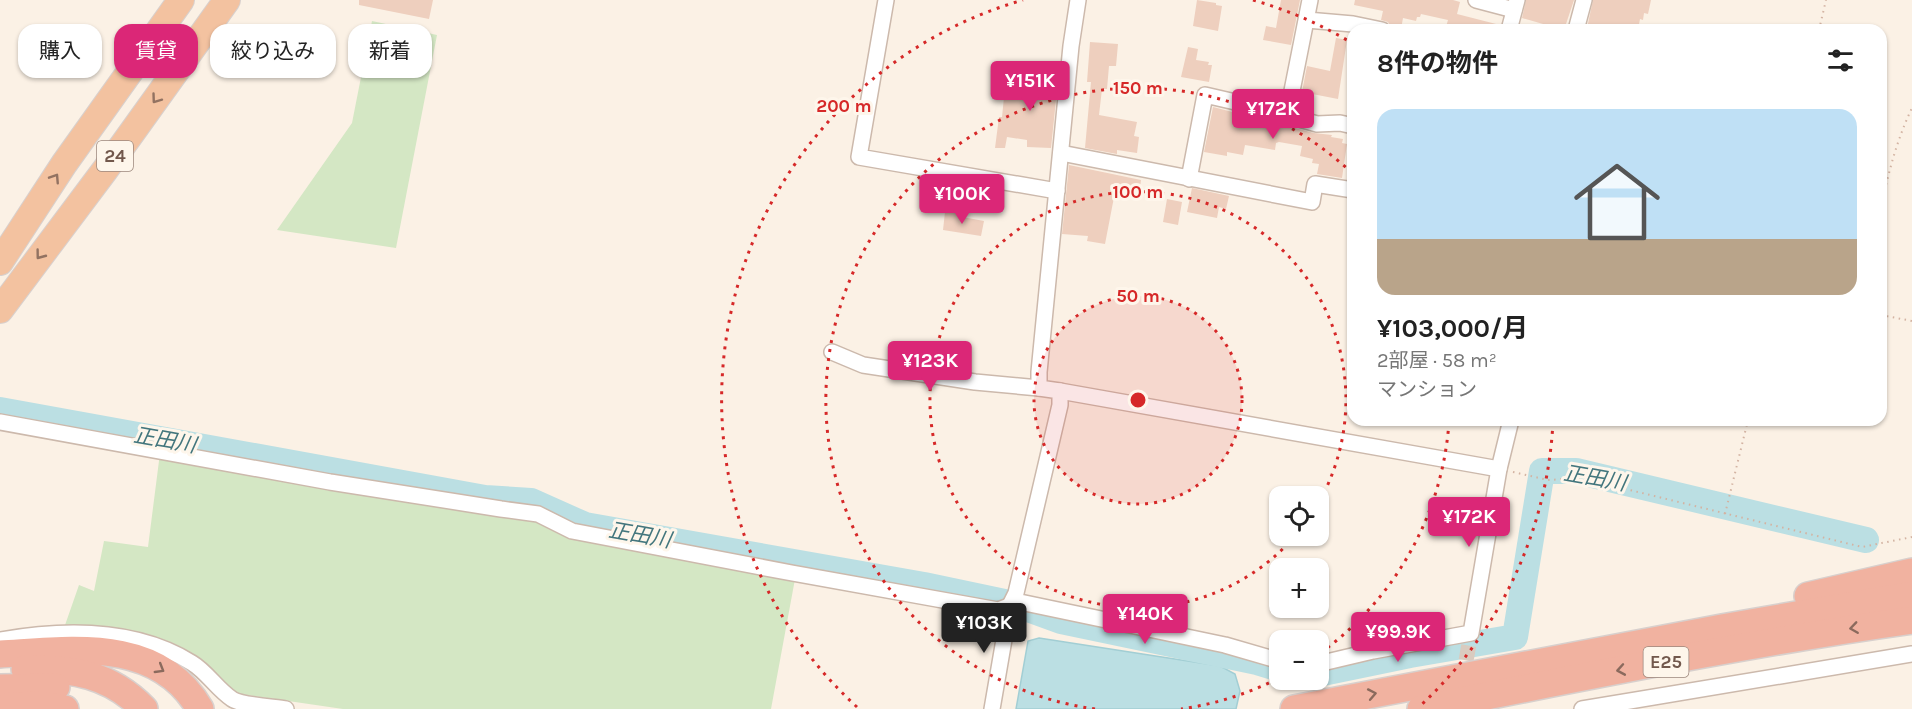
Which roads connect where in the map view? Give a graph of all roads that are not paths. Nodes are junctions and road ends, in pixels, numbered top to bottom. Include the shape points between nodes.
1 (181, 0) edge
2 (227, 0) edge
3 (886, 0) edge
4 (1078, 0) edge
5 (1310, 0) edge
6 (1476, 0) edge
7 (1584, 0) edge
8 (1516, 5) edge
9 (1307, 20) junction
10 (1353, 24) edge
11 (1511, 24) edge
12 (1578, 24) edge
13 (1287, 116) junction
14 (1347, 125) edge
15 (1061, 153) junction
16 (1189, 178) junction
17 (1347, 189) edge
18 (1057, 191) junction
19 (0, 262) edge
20 (0, 310) edge
21 (832, 352) dead end
22 (1040, 388) junction
23 (1060, 391) junction
24 (0, 422) edge
25 (1510, 426) edge
26 (1499, 469) junction
27 (1912, 572) edge
28 (1912, 595) edge
29 (1010, 605) junction
30 (1912, 620) edge
31 (0, 647) edge
32 (1595, 652) junction
33 (1912, 654) edge
34 (1269, 657) edge
35 (1329, 661) edge
36 (0, 670) edge
37 (0, 688) edge
38 (0, 706) edge
39 (64, 709) edge
40 (122, 709) edge
41 (144, 709) edge
42 (200, 709) edge
43 (286, 709) edge
44 (992, 709) edge
45 (1294, 709) edge
46 (1421, 709) edge
47 (1582, 709) edge

19 -> 1 highway, 24 via 64,164
2 -> 20 highway, 24
3 - 18 street via 859,157
4 - 15 street
5 - 9 street
6 - 8 street
7 - 12 street
8 - 11 street
9 - 10 street
9 - 13 street
13 - 14 street via 1317,124
13 - 16 street via 1205,94
15 - 16 street
15 - 18 street
16 - 17 street via 1312,202 1315,184
18 - 22 street
21 - 22 street via 863,365
22 - 23 street
23 - 26 street
23 - 29 street via 1050,449
24 - 29 street via 330,482 538,514 572,531 792,573 998,610
25 - 26 street
26 - 35 street via 1471,633
27 - 32 highway
28 - 32 highway, E25
29 - 34 street via 1020,602
29 - 44 street
30 -> 46 highway, E25
31 -> 42 highway via 102,650 146,661 182,685
31 - 43 street via 32,635 99,634 149,643 193,663 234,701
45 -> 32 highway, E25
33 - 47 street
36 - 41 highway via 80,672 116,687
37 - 40 highway via 42,686 82,690
38 - 39 highway

